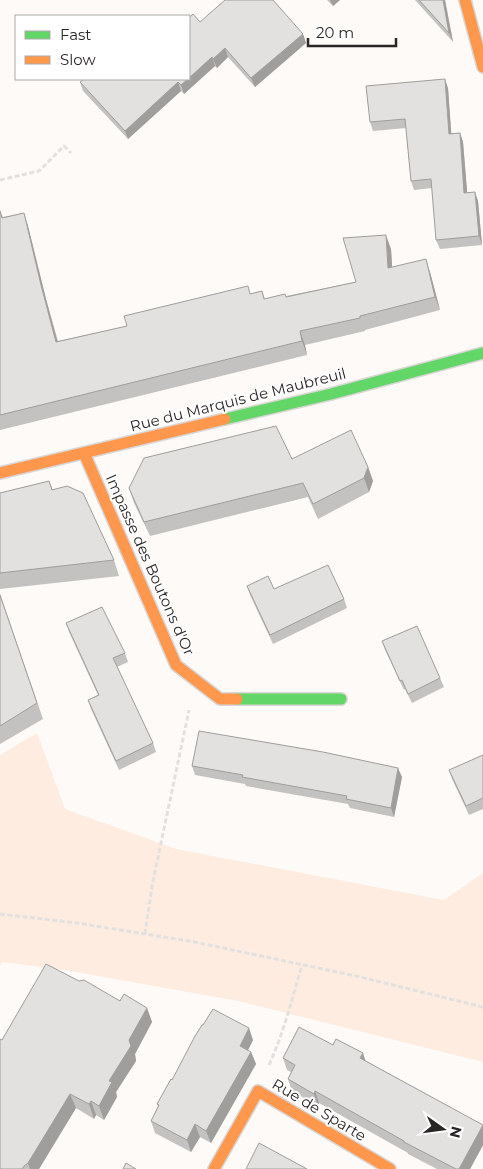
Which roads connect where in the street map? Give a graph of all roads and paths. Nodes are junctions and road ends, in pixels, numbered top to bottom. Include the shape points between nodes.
1 (465, 0) edge
2 (483, 66) edge
3 (71, 153) dead end
4 (0, 180) edge
5 (483, 353) edge
6 (84, 453) junction
7 (0, 473) edge
8 (196, 680) junction
9 (341, 699) dead end
10 (0, 914) edge
11 (145, 934) junction
12 (302, 964) junction
13 (483, 1007) edge
14 (258, 1091) junction
15 (214, 1169) edge
16 (390, 1169) edge

1 - 2 street
3 - 4 path via 64,146 39,171
5 - 6 street, Rue du Marquis de Maubreuil via 331,394
6 - 7 street, Rue du Marquis de Maubreuil
6 - 8 street, Impasse des Boutons d'Or via 176,666
8 - 9 street, Impasse des Boutons d'Or via 220,699
8 - 11 path via 152,886
10 - 11 path
11 - 12 path
12 - 13 path
12 - 14 path via 280,1041
14 - 15 street, Rue de Sparte
14 - 16 street, Rue de Sparte

